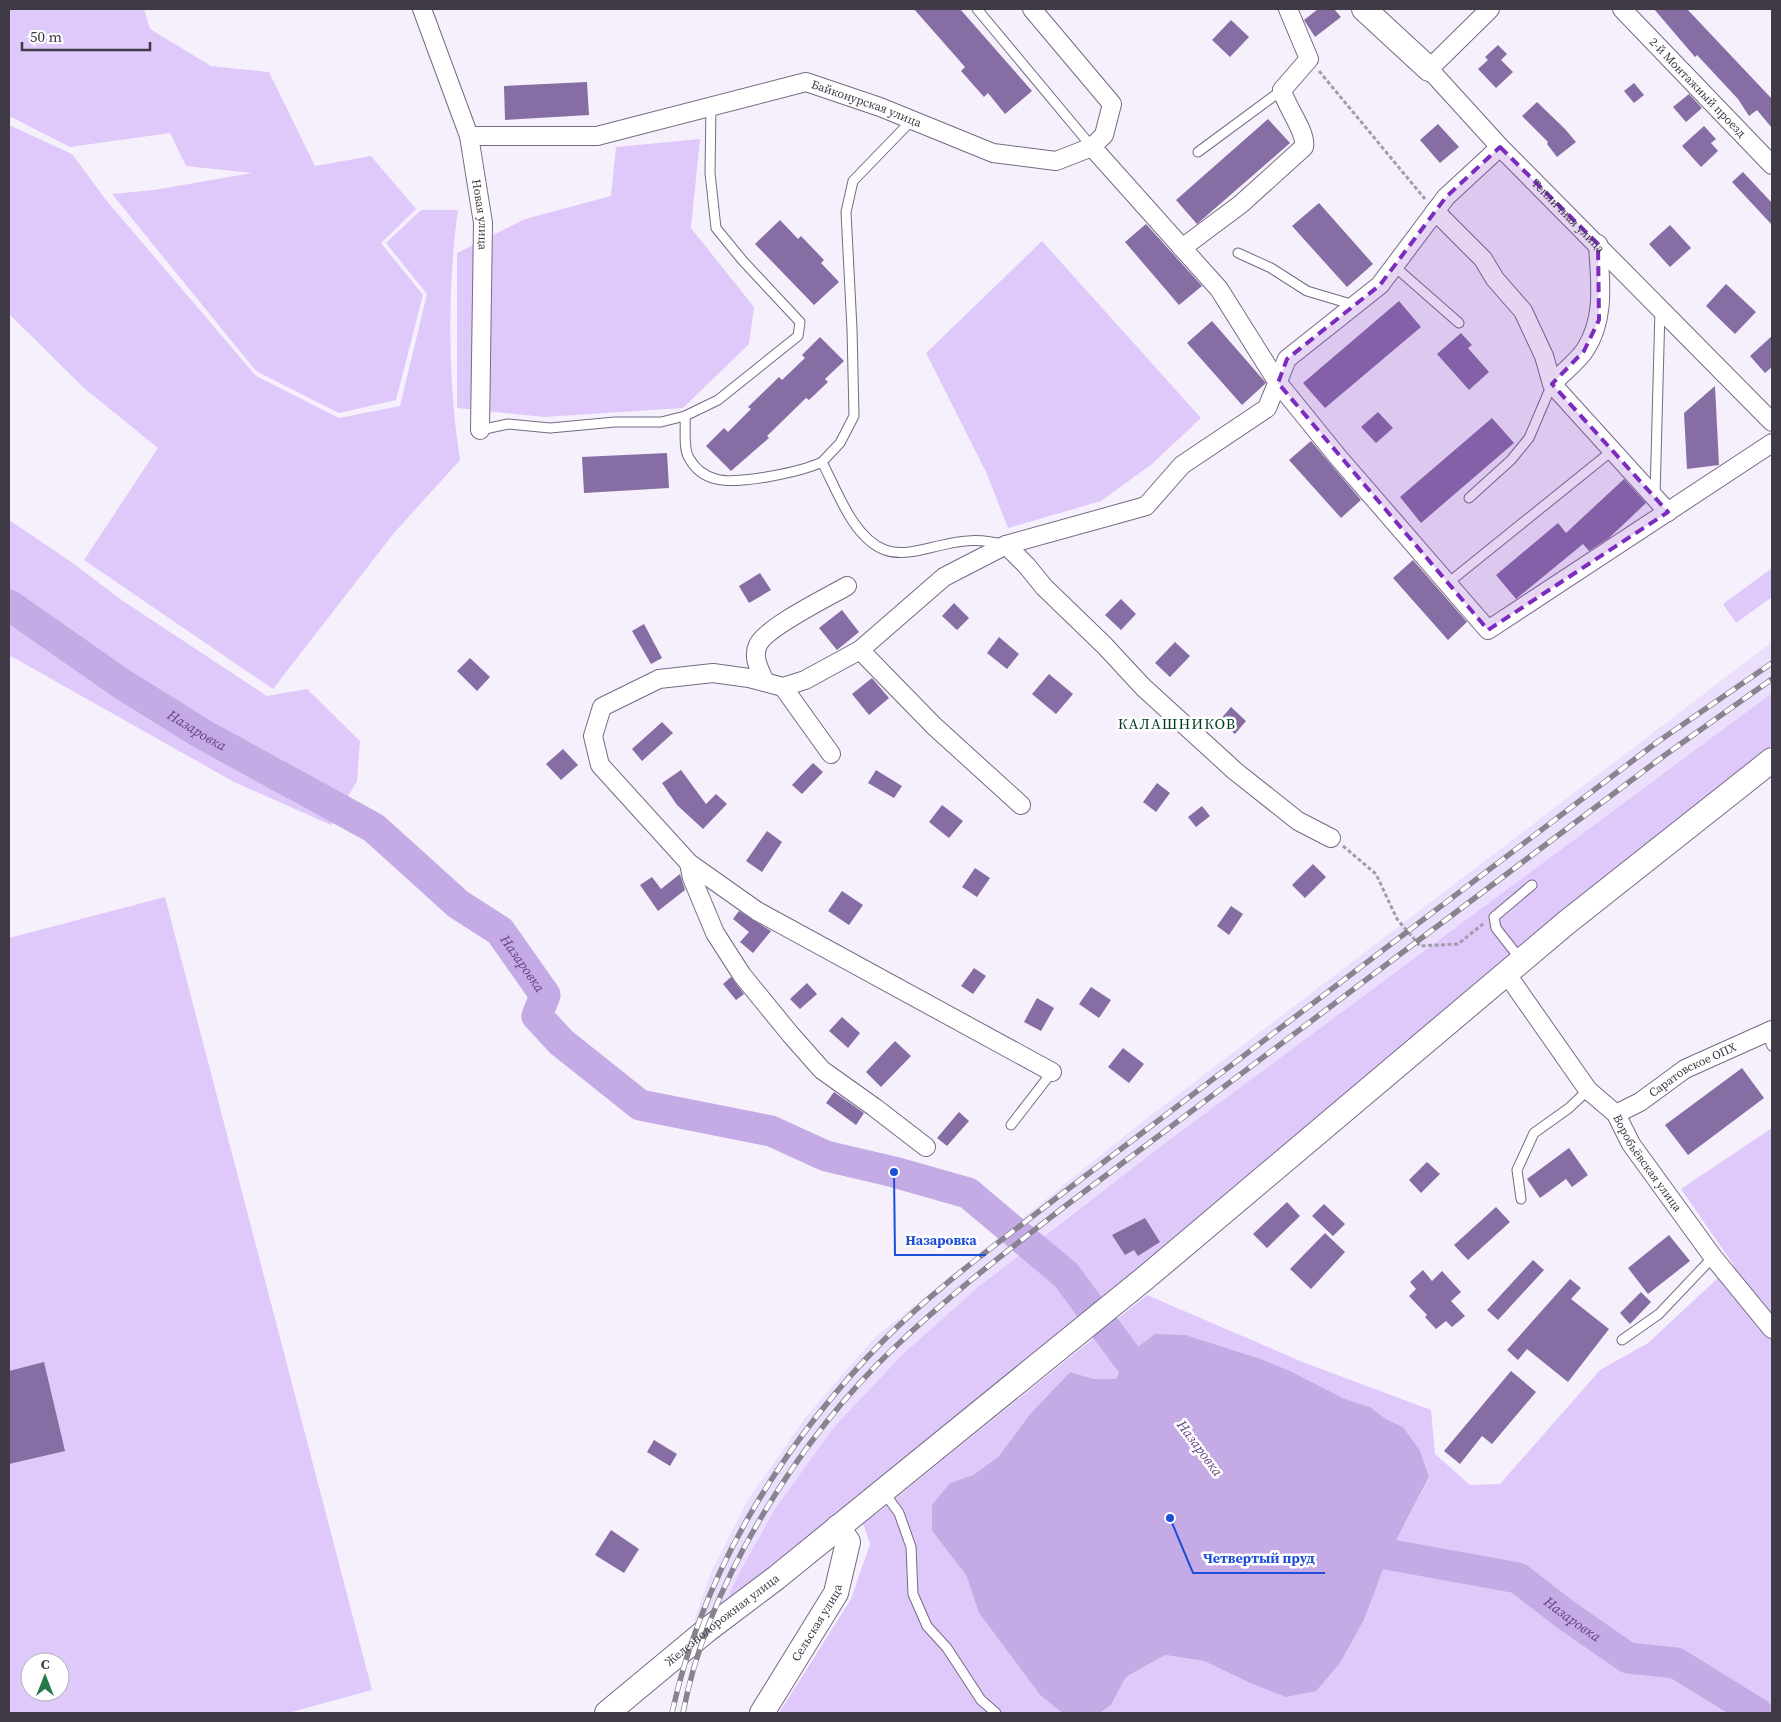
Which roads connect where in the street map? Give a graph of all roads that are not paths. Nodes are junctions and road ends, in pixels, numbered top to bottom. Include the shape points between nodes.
1 (422, 9) edge
2 (977, 9) edge
3 (1032, 9) edge
4 (1288, 9) edge
5 (1364, 9) edge
6 (1490, 9) edge
7 (1622, 9) edge
8 (1429, 69) junction
9 (1282, 90) junction
10 (711, 106) junction
11 (912, 120) junction
12 (469, 136) junction
13 (1092, 147) junction
14 (1500, 147) junction
15 (1198, 152) dead end
16 (1772, 166) edge
17 (1435, 212) junction
18 (1598, 244) junction
19 (1182, 248) junction
20 (1238, 253) dead end
21 (1394, 266) junction
22 (1354, 305) junction
23 (1660, 309) junction
24 (1458, 323) dead end
25 (1278, 382) junction
26 (1552, 384) junction
27 (685, 416) junction
28 (1772, 422) edge
29 (480, 430) joint
30 (1772, 443) edge
31 (1613, 450) junction
32 (822, 462) junction
33 (1469, 498) dead end
34 (1655, 498) junction
35 (1668, 512) junction
36 (1006, 545) junction
37 (1448, 583) junction
38 (847, 586) dead end
39 (860, 650) junction
40 (765, 682) junction
41 (783, 687) junction
42 (831, 754) dead end
43 (1772, 760) edge
44 (1021, 806) dead end
45 (1331, 838) road end
46 (689, 863) junction
47 (1532, 885) dead end
48 (1514, 966) junction
49 (1770, 1036) edge
50 (1052, 1072) joint
51 (1588, 1090) junction
52 (1616, 1114) junction
53 (1011, 1125) dead end
54 (926, 1147) dead end
55 (1521, 1199) dead end
56 (1714, 1258) junction
57 (1772, 1328) edge
58 (1622, 1340) dead end
59 (883, 1491) junction
60 (838, 1527) junction
61 (607, 1713) edge
62 (762, 1713) edge
63 (996, 1713) edge

1 - 12 street, Новая улица
2 - 13 lane
3 - 13 street via 1112,104 1104,135
4 - 9 street via 1309,59
5 - 8 street, Тепличная улица
6 - 8 street
7 - 16 street, 2-й Монтажный проезд
8 - 14 street, Тепличная улица
9 - 15 lane
9 - 19 street via 1303,136 1304,148 1241,204
10 - 11 street, Байконурская улица via 806,82
10 - 12 street, Байконурская улица via 597,136
10 - 27 lane via 710,173 716,228 800,322 798,336 718,400
11 - 13 street, Байконурская улица via 993,153 1056,161
11 - 32 lane via 853,181 846,212 854,416 840,444
12 - 29 street, Новая улица via 483,223
13 - 19 street
14 - 17 street via 1446,197
14 - 18 street, Тепличная улица
17 - 21 street
17 - 26 street via 1483,259 1495,279 1523,311 1544,356
18 - 23 street, Тепличная улица
18 - 26 street via 1599,320 1584,351
19 - 25 street via 1219,290
20 - 22 lane via 1271,268 1307,291
21 - 22 street via 1380,285
21 - 24 lane
22 - 25 street via 1287,359
23 - 28 street, Тепличная улица
23 - 34 lane
25 - 36 street via 1267,408 1182,465 1146,506
25 - 37 street via 1338,457
26 - 31 street
26 - 33 lane via 1530,438 1512,460
27 - 29 lane via 661,422 550,428 508,424
27 - 32 lane via 687,456 698,471 717,480 756,479 807,469
30 - 35 street
31 - 34 street
31 - 37 lane
32 - 36 lane via 853,520 868,540 886,550 910,552 962,540 986,540
34 - 35 street
35 - 37 street via 1488,630
36 - 39 street via 944,577
36 - 45 street via 1044,588 1143,687 1228,765 1298,822
38 - 40 street via 768,632 758,645 756,660
39 - 41 street via 804,680
39 - 44 street via 934,726
40 - 41 street
40 - 46 street via 713,673 659,678 602,707 593,736 600,764
41 - 42 street
43 - 48 street, Железнодорожная улица
46 - 50 street via 757,911
46 - 54 street via 715,933 742,975 791,1036 822,1070
47 - 48 lane via 1498,912 1494,922
48 - 51 street, Воробьёвская улица
48 - 59 street, Железнодорожная улица via 1167,1260
49 - 52 street, Саратовское ОПХ via 1685,1069 1640,1102
50 - 53 lane
51 - 52 street, Воробьёвская улица
51 - 55 lane via 1570,1108 1534,1132 1517,1170
52 - 56 street, Воробьёвская улица via 1631,1144
56 - 57 street, Воробьёвская улица
56 - 58 lane via 1659,1314
59 - 60 street, Железнодорожная улица
59 - 63 lane via 899,1513 911,1547 914,1594 927,1626 947,1648 980,1700
60 - 61 street, Железнодорожная улица
60 - 62 street, Сельская улица via 848,1542 836,1593

